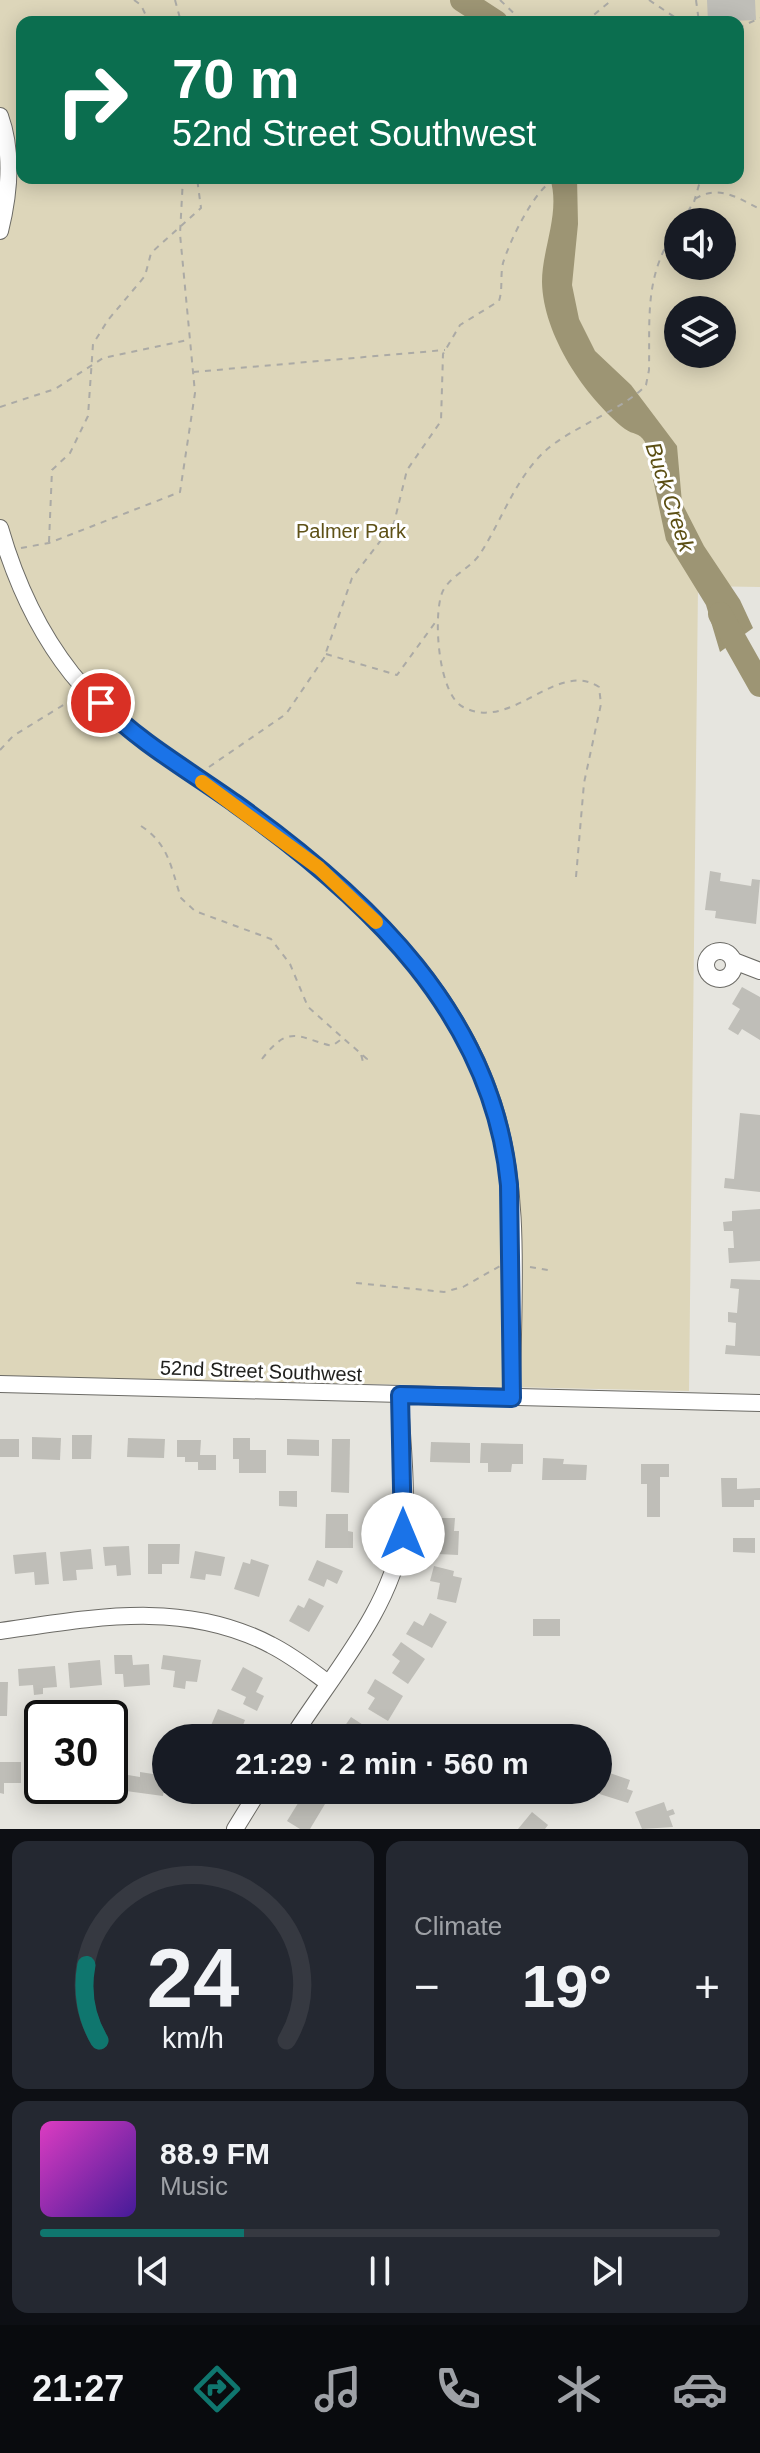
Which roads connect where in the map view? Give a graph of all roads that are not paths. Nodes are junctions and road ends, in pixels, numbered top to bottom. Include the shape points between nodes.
1 (0, 116) edge
2 (0, 231) edge
3 (0, 528) edge
4 (734, 961) dead end
5 (760, 971) edge
6 (0, 1384) edge
7 (400, 1395) junction
8 (512, 1398) junction
9 (760, 1403) edge
10 (0, 1631) edge
11 (327, 1682) junction
12 (301, 1724) edge
13 (250, 1804) edge
14 (235, 1829) edge

1 - 2 street via 8,168
3 - 8 street via 39,626 73,675 113,715 319,868 398,944 453,1015 483,1073 506,1151
4 - 5 street
6 - 7 street, 52nd Street Southwest
7 - 8 street, 52nd Street Southwest
7 - 11 street via 403,1534 392,1577
8 - 9 street, 52nd Street Southwest
10 - 11 street via 129,1616 188,1617 270,1644
11 - 12 street
13 - 14 street

